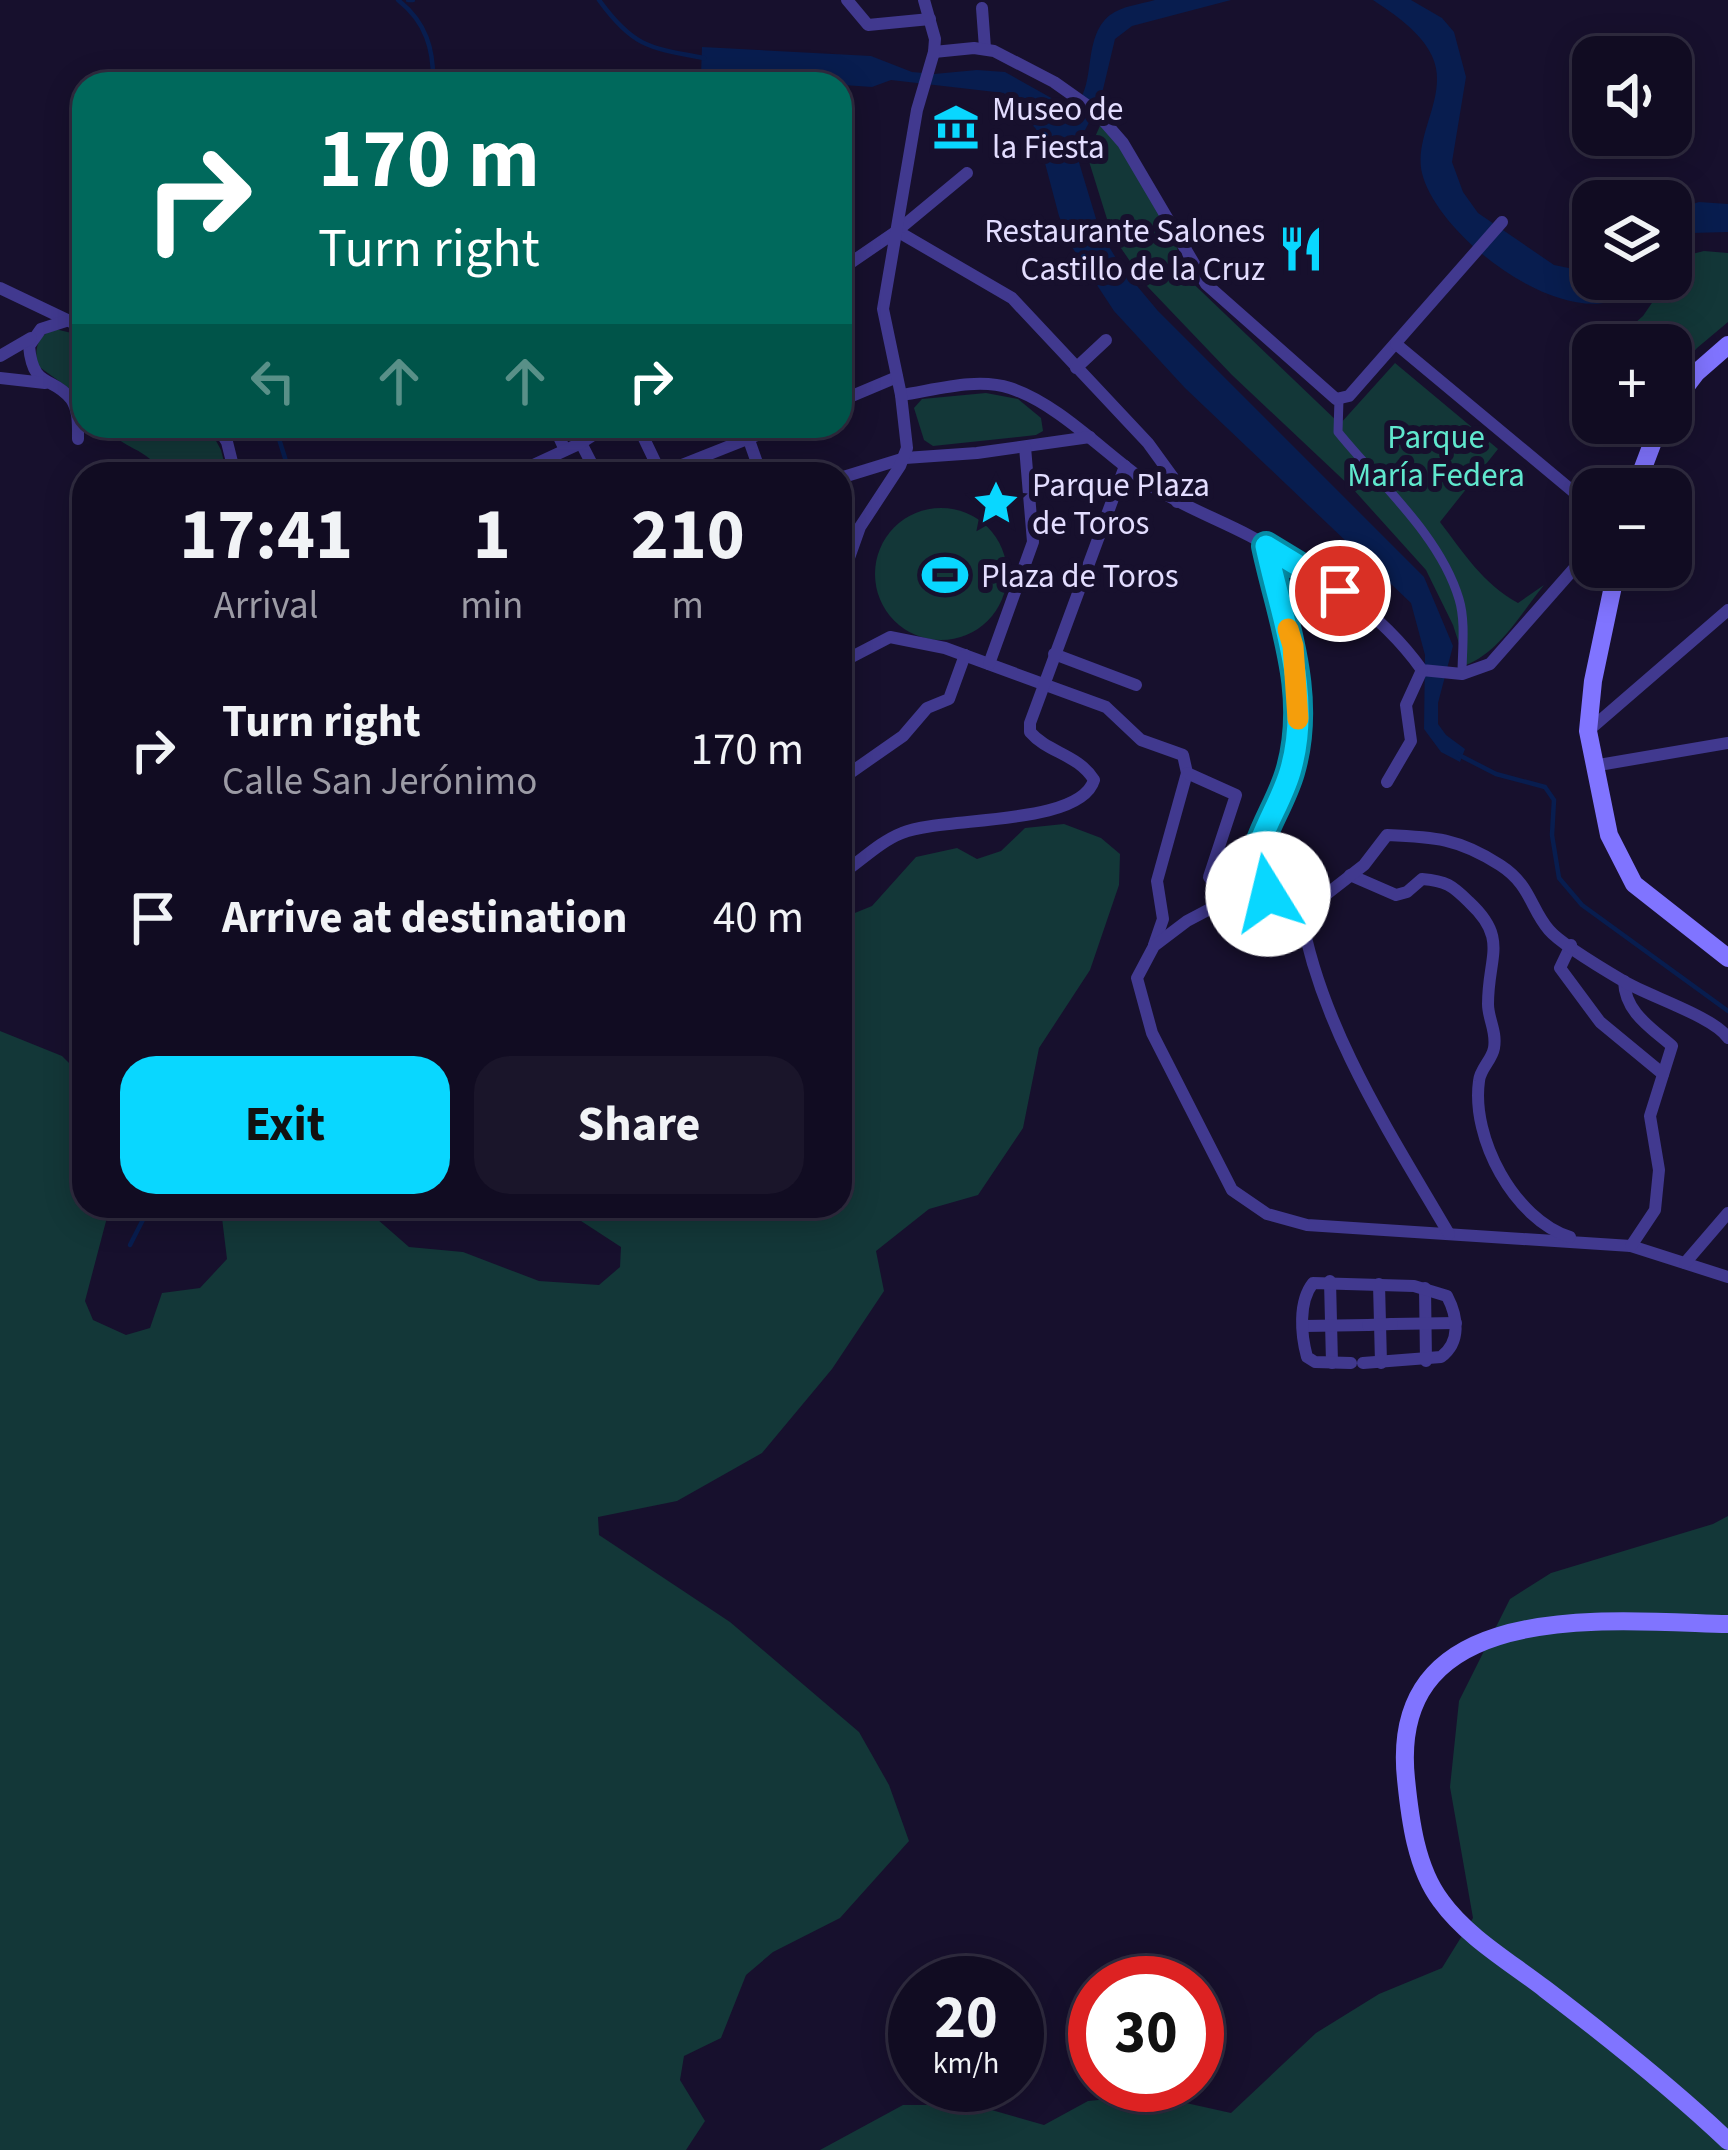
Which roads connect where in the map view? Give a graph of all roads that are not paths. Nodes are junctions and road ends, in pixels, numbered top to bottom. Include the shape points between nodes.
1 (847, 0) edge
2 (924, 0) edge
3 (982, 8) dead end
4 (930, 19) junction
5 (985, 48) junction
6 (934, 52) junction
7 (967, 173) dead end
8 (1502, 222) dead end
9 (897, 231) junction
10 (852, 262) edge
11 (0, 288) edge
12 (69, 320) junction
13 (72, 322) edge
14 (32, 337) junction
15 (1106, 340) dead end
16 (1396, 344) junction
17 (1727, 346) edge
18 (0, 356) edge
19 (1076, 368) junction
20 (897, 376) junction
21 (0, 377) edge
22 (1692, 378) edge
23 (46, 383) junction
24 (852, 395) edge
25 (902, 395) junction
26 (1340, 399) junction
27 (72, 402) edge
28 (907, 435) junction
29 (1090, 437) junction
30 (560, 438) edge
31 (589, 438) edge
32 (736, 438) edge
33 (581, 443) junction
34 (1025, 447) junction
35 (565, 450) junction
36 (940, 456) junction
37 (904, 458) junction
38 (538, 462) edge
39 (591, 462) edge
40 (685, 462) edge
41 (1126, 466) junction
42 (852, 474) edge
43 (1572, 491) edge
44 (1177, 502) junction
45 (860, 527) junction
46 (852, 529) edge
47 (1266, 546) junction
48 (852, 549) edge
49 (1572, 577) edge
50 (1613, 588) edge
51 (1728, 610) edge
52 (1054, 654) junction
53 (965, 655) junction
54 (852, 657) edge
55 (989, 664) junction
56 (1424, 670) junction
57 (1462, 674) junction
58 (1043, 684) junction
59 (1136, 685) dead end
60 (1588, 731) junction
61 (1728, 743) edge
62 (1592, 766) junction
63 (852, 771) edge
64 (1187, 773) junction
65 (1387, 782) dead end
66 (1257, 852) junction
67 (852, 867) edge
68 (1351, 875) junction
69 (1321, 898) junction
70 (1225, 901) junction
71 (1571, 945) junction
72 (1154, 946) junction
73 (1728, 958) edge
74 (1624, 981) junction
75 (1728, 1037) edge
76 (1663, 1074) junction
77 (1728, 1213) edge
78 (1449, 1234) junction
79 (1588, 1243) junction
80 (1631, 1246) junction
81 (1685, 1263) junction
82 (1728, 1277) edge
83 (1330, 1281) junction
84 (1379, 1284) junction
85 (1425, 1288) junction
86 (1456, 1322) junction
87 (1426, 1323) junction
88 (1331, 1325) junction
89 (1304, 1326) junction
90 (1426, 1361) junction
91 (1332, 1363) junction
92 (1381, 1363) junction
93 (1728, 1624) edge
94 (1728, 2141) edge

1 - 4 street via 868,25
2 - 4 street
3 - 5 street
4 - 6 street
5 - 6 street
5 - 26 street via 1066,89 1103,118 1206,284
6 - 9 street
7 - 9 street
8 - 16 street
9 - 10 street
9 - 19 street via 1012,298
9 - 20 street via 883,309
11 - 12 street
12 - 13 street
12 - 14 street
14 - 18 street
14 - 23 street via 32,366
15 - 19 street
16 - 26 street
16 - 43 street
17 - 22 main road
19 - 44 street via 1148,443 1185,494
20 - 24 street
20 - 25 street
21 - 23 street
23 - 27 street
25 - 28 street
25 - 29 street via 1006,386
26 - 57 street via 1338,432 1440,558 1460,601
28 - 36 street
28 - 37 street
29 - 34 street
29 - 41 street
30 - 35 street
31 - 33 street
32 - 40 street
33 - 35 street
33 - 39 street
34 - 36 street
34 - 55 street via 1033,542
35 - 38 street
36 - 37 street
37 - 42 street
37 - 45 street
41 - 44 street
41 - 52 street
44 - 47 street
45 - 46 street
45 - 48 street
47 - 56 street via 1380,619
47 - 66 street via 1293,646 1299,713 1290,772
49 - 57 street via 1490,664
50 - 60 main road
51 - 60 street
52 - 58 street
52 - 59 street
53 - 54 street via 890,638
53 - 55 street
53 - 63 street via 949,699
55 - 58 street
56 - 57 street
56 - 65 street via 1406,705 1411,741
58 - 64 street via 1106,707 1141,740 1183,755
58 - 67 street via 1030,732 1088,770 1092,788 1029,815 905,831
60 - 62 main road
61 - 62 street
62 - 73 main road via 1609,835 1634,884
64 - 70 street via 1236,795 1209,877
64 - 72 street via 1157,881 1163,919
66 - 69 street via 1258,890 1314,883
66 - 70 street
68 - 69 street
68 - 71 street via 1387,835 1449,838 1503,866 1531,894 1549,930
68 - 79 street via 1396,895 1422,879 1448,881 1489,920 1494,1053 1479,1076 1478,1125 1508,1184 1549,1230
69 - 78 street via 1301,914 1329,1013
70 - 72 street
71 - 74 street
71 - 76 street via 1560,968 1600,1022
72 - 78 street via 1137,979 1152,1033 1232,1190 1267,1214 1307,1225
74 - 75 street via 1710,1019
74 - 76 street via 1637,1016 1672,1046
76 - 80 street via 1650,1116 1659,1170 1655,1210
77 - 81 street
78 - 79 street
79 - 80 street
80 - 81 street
81 - 82 street
83 - 84 street
83 - 88 street
83 - 89 street via 1305,1293
84 - 85 street
84 - 92 street
85 - 86 street via 1447,1296
85 - 87 street
86 - 87 street
86 - 90 street via 1450,1351
87 - 88 street, bridge
87 - 90 street
88 - 89 street
88 - 91 street
89 - 91 street via 1306,1357
90 - 92 street
91 - 92 street
93 - 94 main road via 1551,1626 1480,1641 1446,1660 1424,1686 1406,1725 1404,1753 1417,1844 1439,1900

